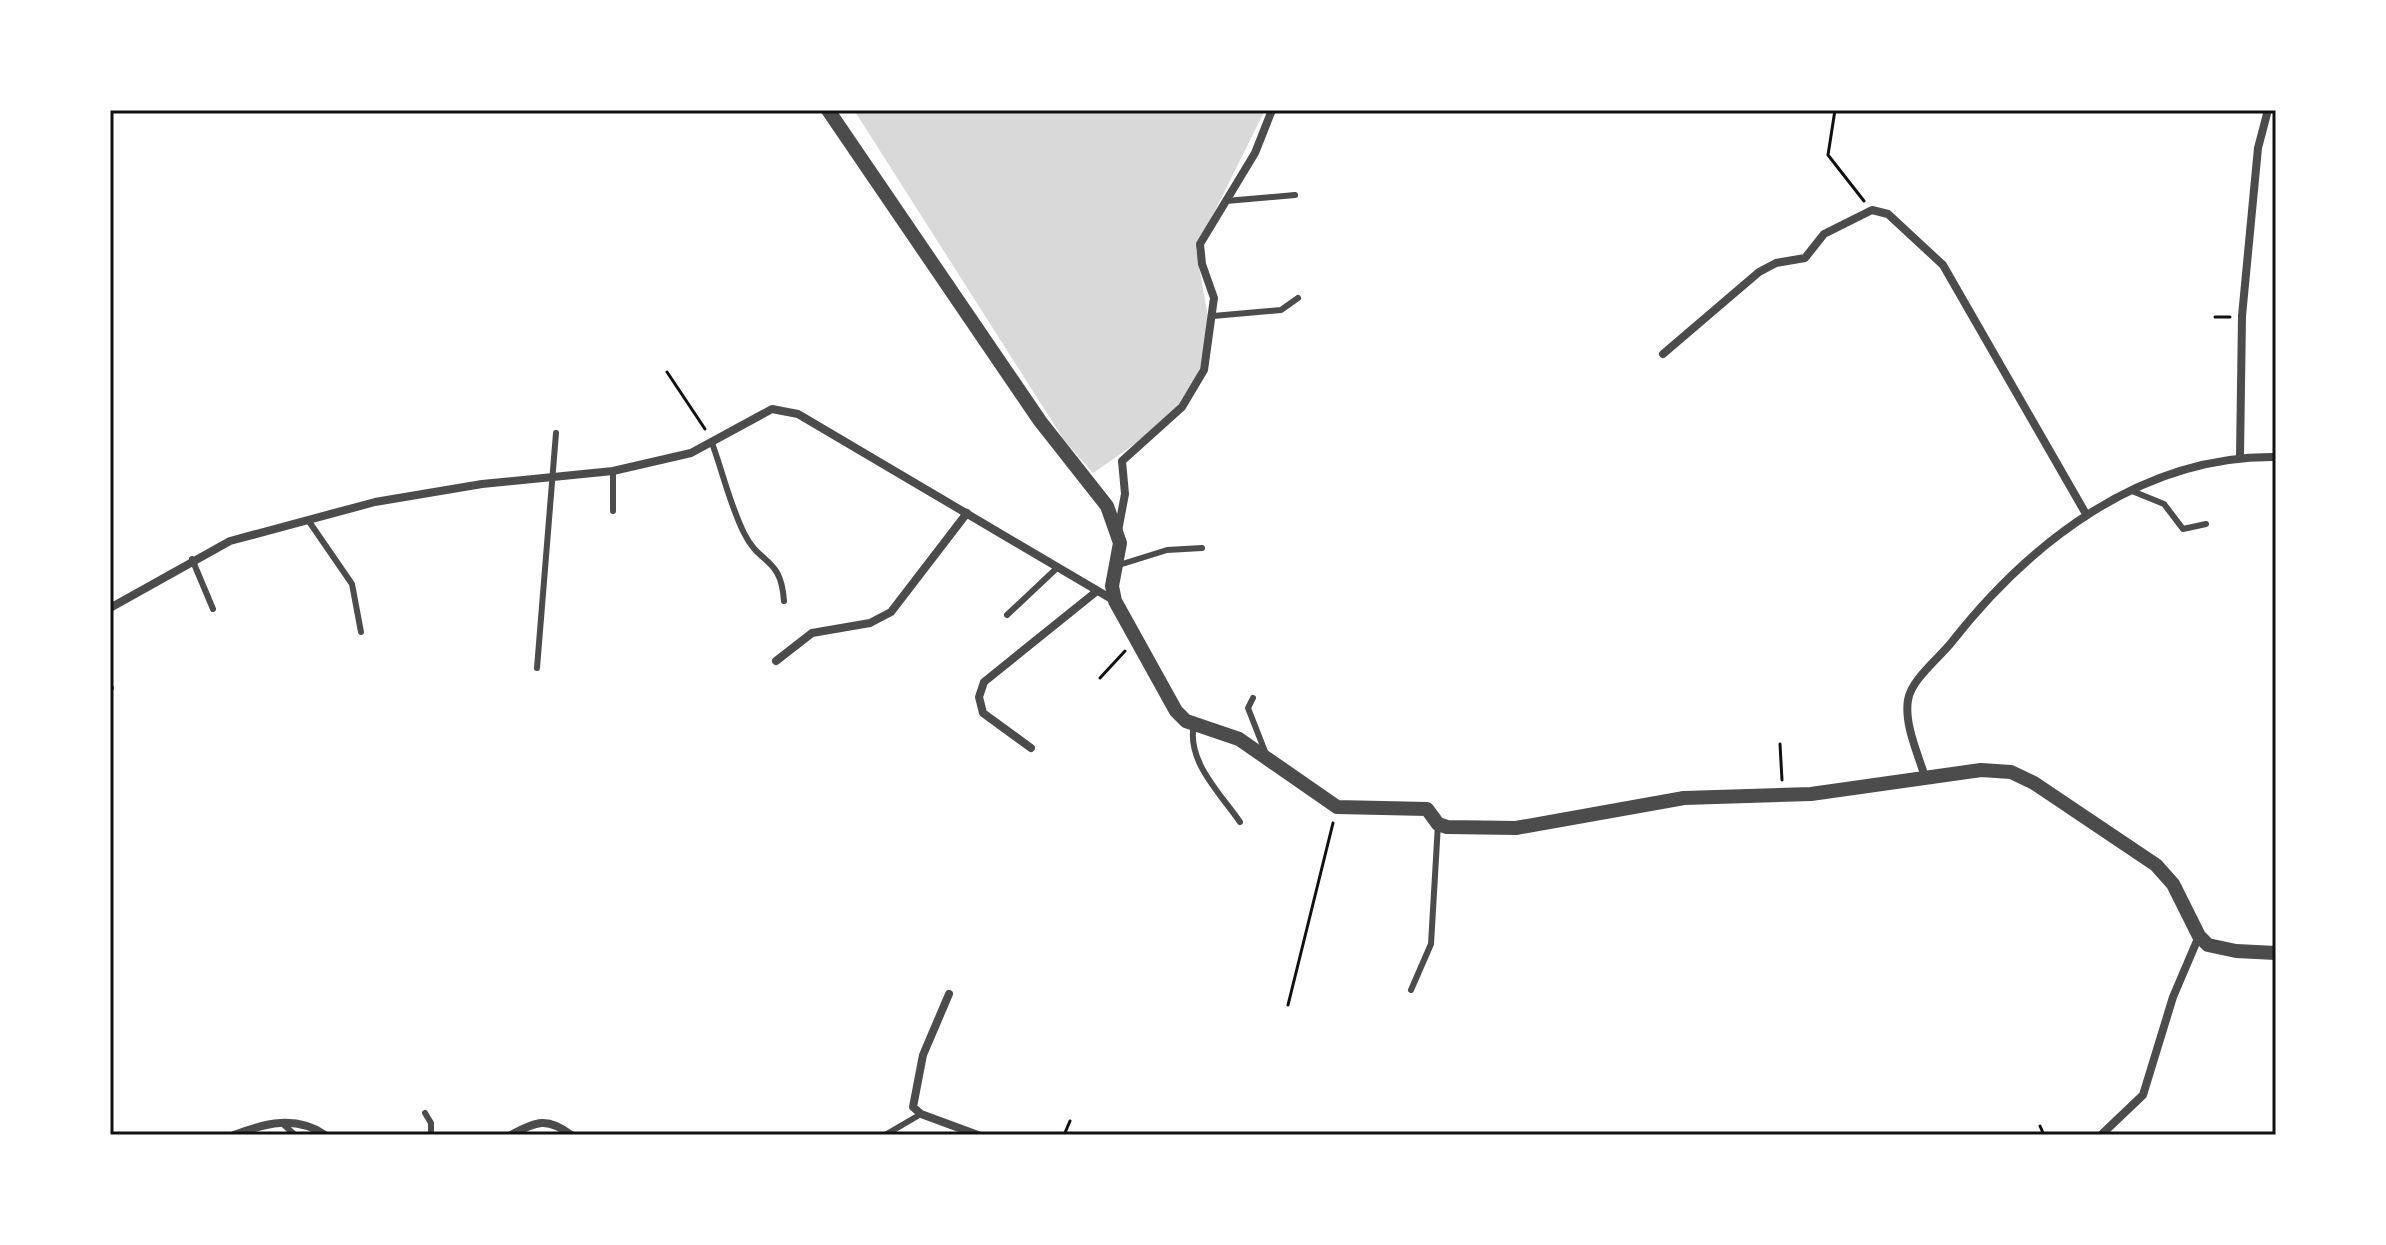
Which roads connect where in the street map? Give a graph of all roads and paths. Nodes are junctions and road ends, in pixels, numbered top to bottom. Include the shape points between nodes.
1 (828, 110) edge
2 (1272, 110) edge
3 (1835, 110) edge
4 (2268, 110) edge
5 (1295, 195) dead end
6 (1226, 201) junction
7 (1872, 210) junction
8 (1298, 298) dead end
9 (1213, 316) junction
10 (1663, 354) dead end
11 (667, 372) dead end
12 (556, 433) dead end
13 (712, 443) junction
14 (2240, 456) junction
15 (2276, 457) edge
16 (613, 471) junction
17 (555, 476) junction
18 (2132, 491) junction
19 (613, 511) dead end
20 (967, 513) junction
21 (2086, 514) junction
22 (308, 520) junction
23 (2206, 524) dead end
24 (1117, 532) junction
25 (1202, 548) dead end
26 (192, 559) junction
27 (1058, 567) junction
28 (1116, 567) junction
29 (1097, 591) junction
30 (784, 601) dead end
31 (1115, 601) junction
32 (110, 608) edge
33 (213, 609) dead end
34 (1007, 615) dead end
35 (361, 632) dead end
36 (1136, 639) junction
37 (776, 661) dead end
38 (537, 668) dead end
39 (1100, 678) dead end
40 (1253, 698) dead end
41 (1194, 724) junction
42 (1780, 744) dead end
43 (1031, 748) dead end
44 (1268, 757) junction
45 (1925, 777) junction
46 (1783, 795) junction
47 (1337, 807) junction
48 (1240, 822) dead end
49 (1438, 824) junction
50 (2199, 936) junction
51 (2276, 953) edge
52 (1411, 990) dead end
53 (949, 994) dead end
54 (1288, 1005) dead end
55 (425, 1113) dead end
56 (921, 1114) junction
57 (1070, 1121) dead end
58 (280, 1122) junction
59 (2040, 1126) dead end
60 (563, 1132) edge
61 (234, 1135) edge
62 (295, 1135) edge
63 (325, 1135) edge
64 (431, 1135) edge
65 (511, 1135) edge
66 (571, 1135) edge
67 (885, 1135) edge
68 (978, 1135) edge
69 (1064, 1135) edge
70 (2044, 1135) edge
71 (2101, 1135) edge

1 - 24 street via 1040,421 1107,506
2 - 6 street via 1265,134
3 - 7 path via 1828,155
4 - 14 street via 2258,148 2242,316
5 - 6 lane
6 - 9 street via 1200,244 1214,298
7 - 10 street via 1824,234 1805,258 1759,272
7 - 21 street via 1888,214 1943,265
8 - 9 lane via 1281,310
9 - 24 street via 1204,370 1194,392 1122,461 1125,494
11 - 13 path
12 - 17 lane
13 - 16 street
13 - 20 street via 772,409 798,414
13 - 30 lane via 743,531 780,573
14 - 15 street
14 - 18 street via 2183,470
16 - 17 street
16 - 19 lane
17 - 22 street via 421,494
17 - 38 lane
18 - 21 street
18 - 23 lane via 2164,504 2183,529
20 - 27 street
20 - 37 street via 891,612 870,623 812,633
21 - 45 street via 2011,573 1917,682 1907,699 1908,717
22 - 26 street via 230,541
22 - 35 lane via 352,584
24 - 28 street
25 - 28 lane via 1167,550
26 - 32 street
26 - 33 lane
27 - 29 street
27 - 34 lane
28 - 31 street
29 - 31 street
29 - 43 street via 980,689 983,713
31 - 36 street
36 - 39 path
36 - 41 street via 1176,711
40 - 44 lane via 1248,708
41 - 44 street via 1224,732
41 - 48 lane via 1190,739 1196,757
42 - 46 path
44 - 47 street
45 - 46 street
45 - 50 street via 1981,770 2011,772 2034,783 2156,865 2173,884
46 - 49 street via 1684,798 1516,828
47 - 49 street via 1427,809
47 - 54 path
49 - 52 lane via 1431,944
50 - 51 street via 2208,945
50 - 71 street via 2173,997 2143,1095
53 - 56 street via 923,1055 913,1101
55 - 64 lane
56 - 67 lane
56 - 68 street
57 - 69 path
58 - 61 street
58 - 62 lane
58 - 63 street via 298,1122
59 - 70 path
60 - 65 street via 541,1120
60 - 66 street

